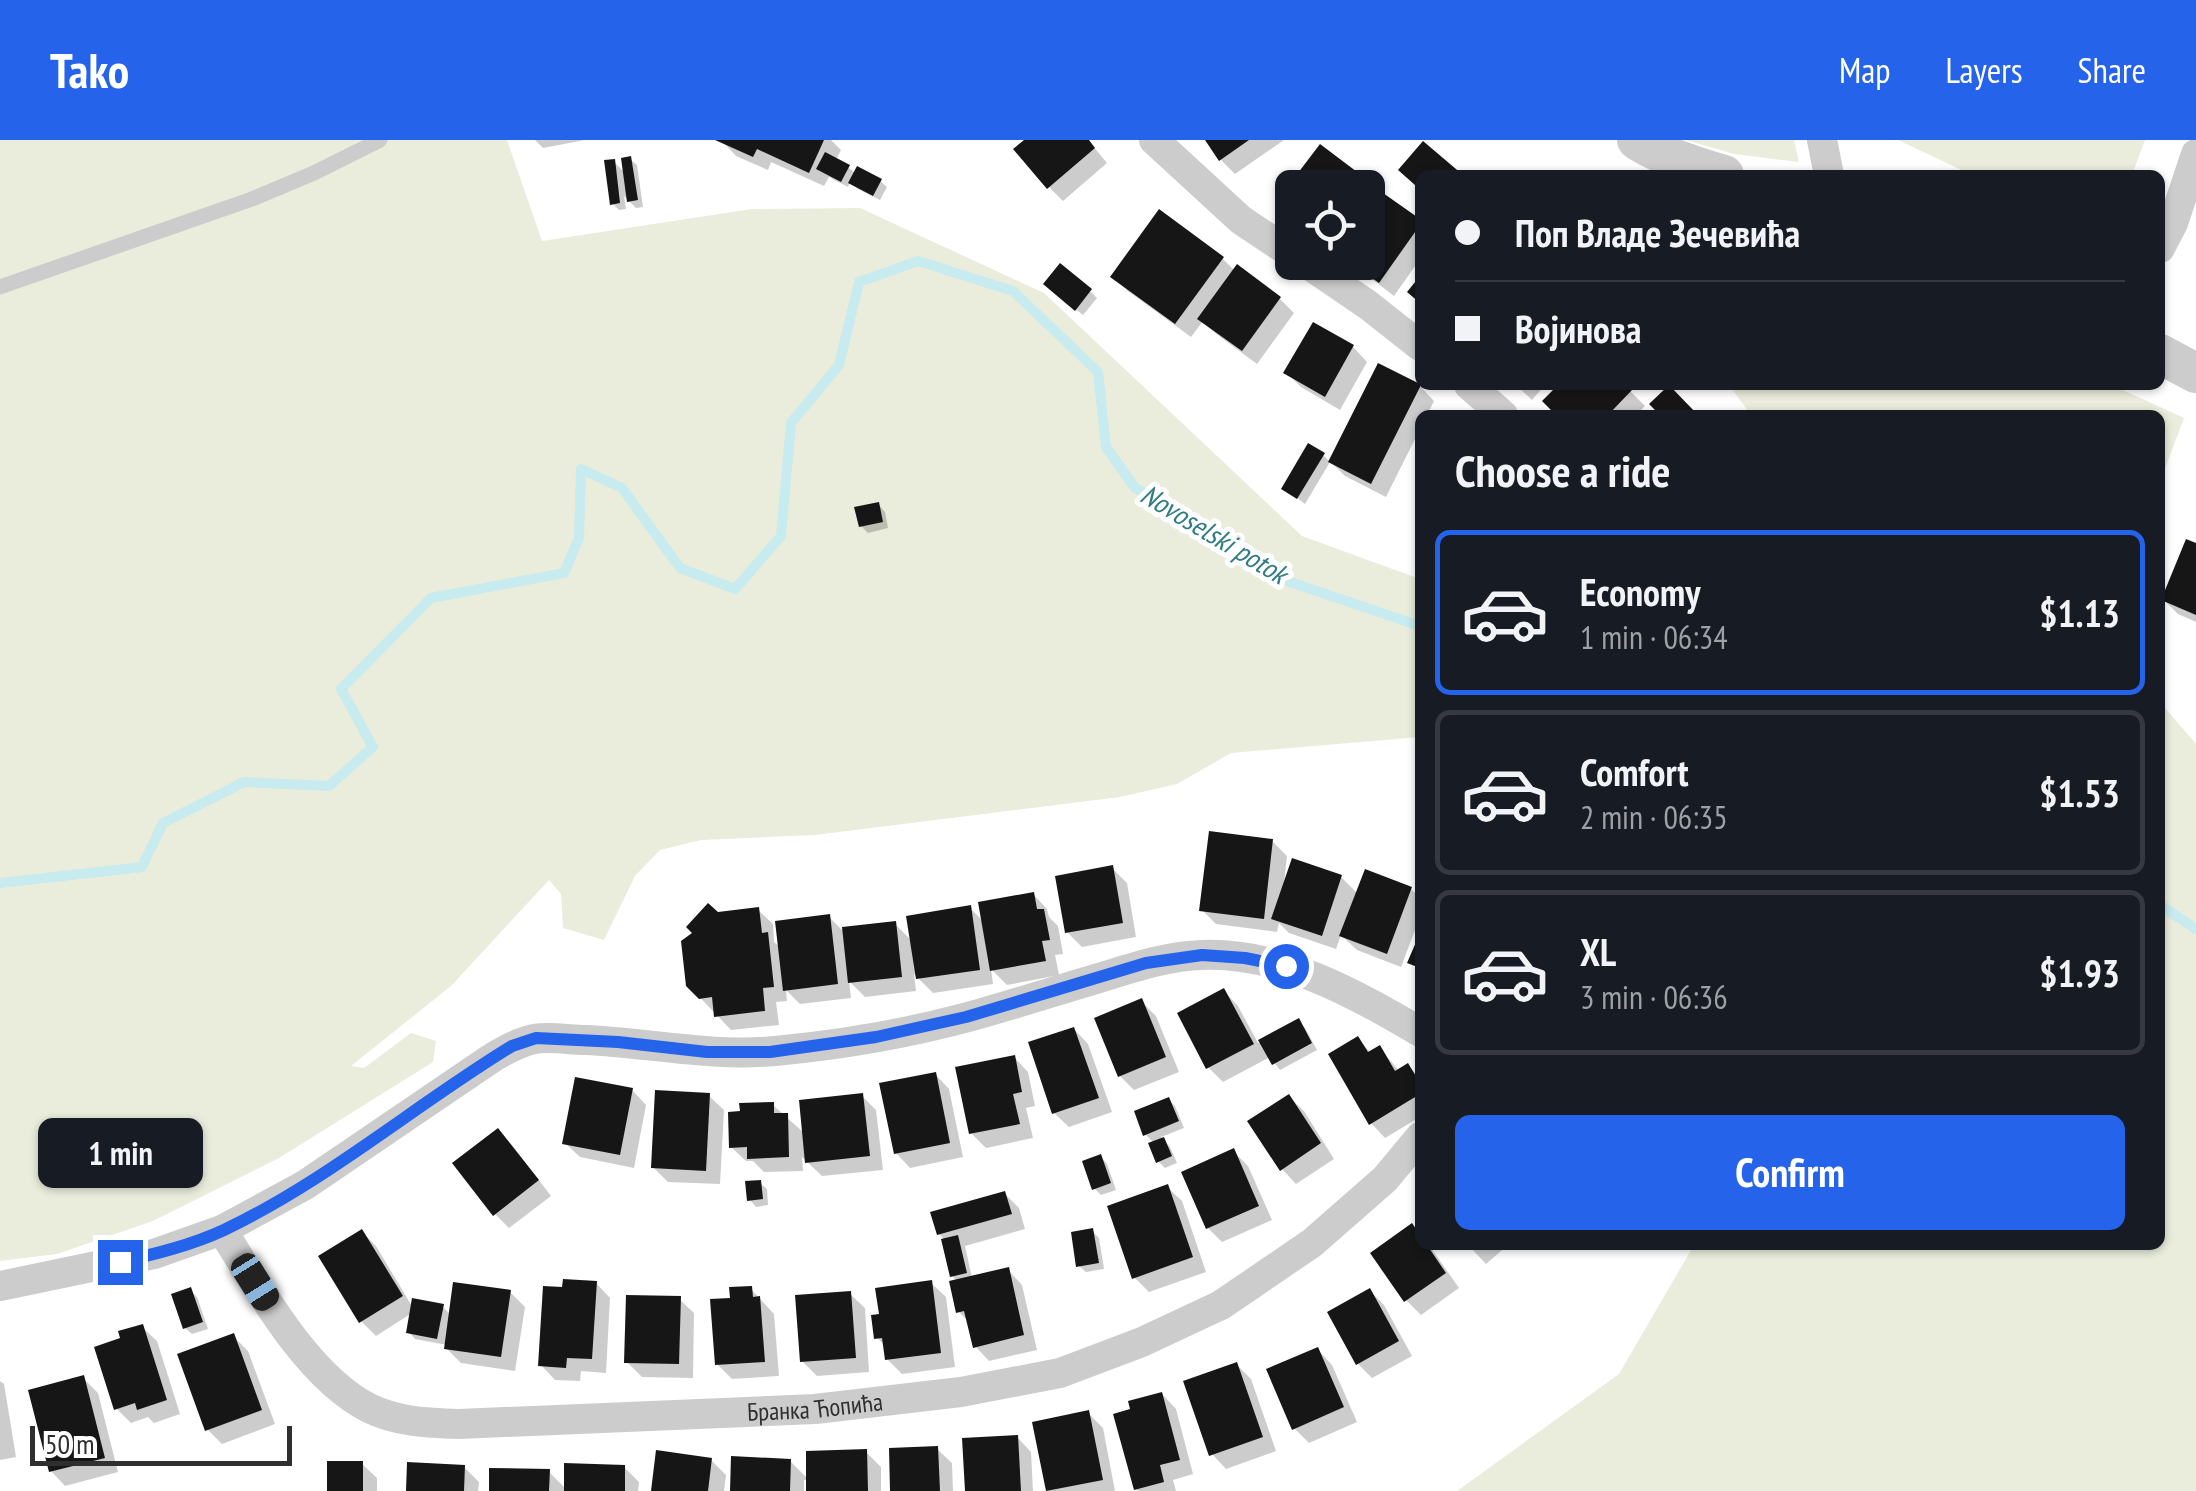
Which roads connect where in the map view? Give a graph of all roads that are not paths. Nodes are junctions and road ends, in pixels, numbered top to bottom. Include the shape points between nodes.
1 (380, 140) edge
2 (1154, 140) edge
3 (1637, 140) edge
4 (1822, 140) edge
5 (2196, 154) edge
6 (1706, 170) edge
7 (1828, 170) edge
8 (2165, 238) edge
9 (1275, 243) edge
10 (1331, 280) edge
11 (0, 287) edge
12 (1415, 342) edge
13 (2165, 357) edge
14 (2196, 373) edge
15 (1475, 390) edge
16 (1497, 410) edge
17 (1415, 1029) edge
18 (1415, 1143) edge
19 (222, 1230) junction
20 (0, 1286) edge

1 - 11 lane via 252,199
2 - 9 street
3 - 6 street
4 - 7 street
5 - 8 street
10 - 12 street
13 - 14 street
15 - 16 street
17 - 19 street via 1286,966 1202,955 1146,963 966,1017 770,1052 536,1038 512,1046 305,1185
18 - 19 street, Бранка Ћопића via 1312,1243 1220,1305 1142,1342 1060,1373 815,1409 459,1424 398,1418 342,1390 308,1356
19 - 20 street via 154,1254

